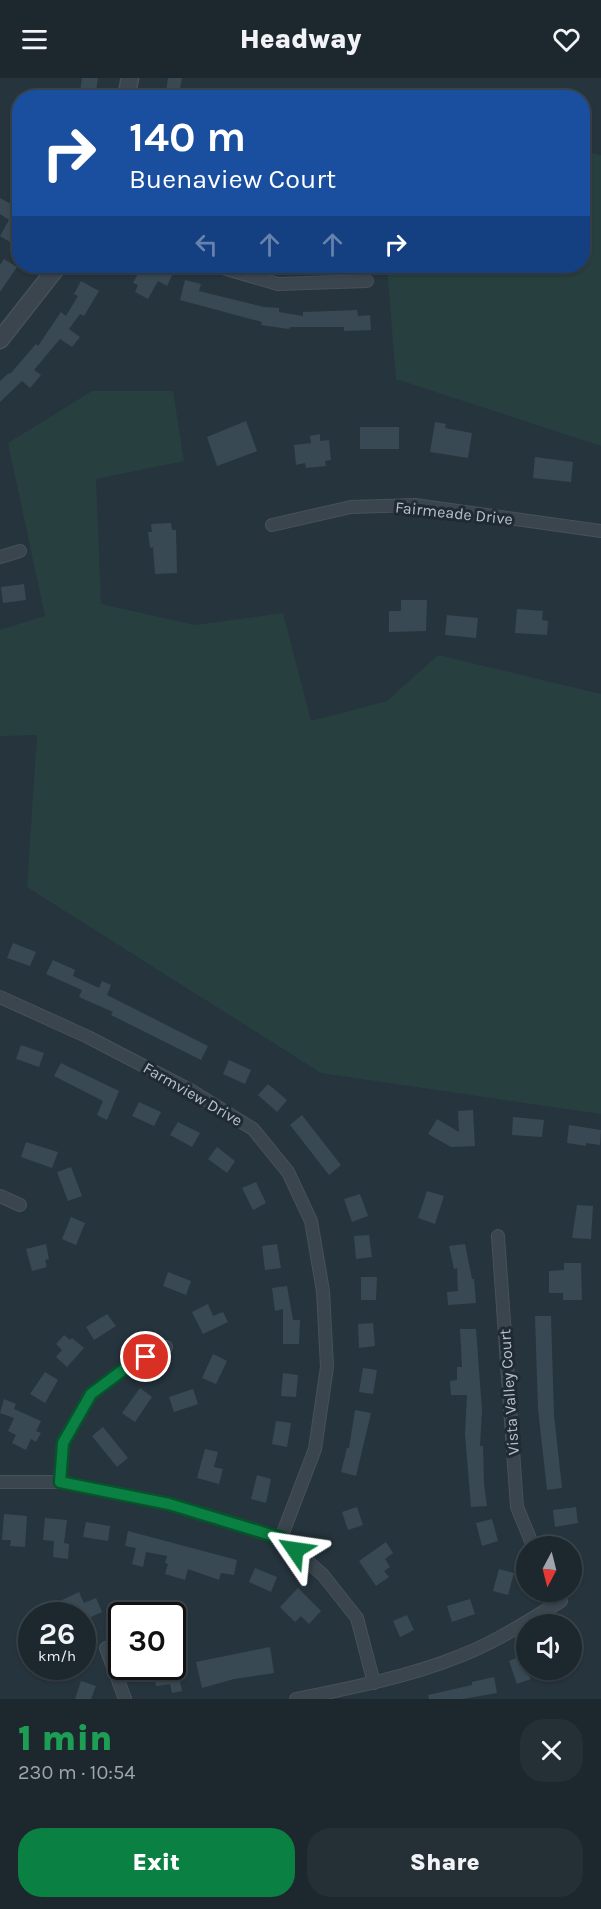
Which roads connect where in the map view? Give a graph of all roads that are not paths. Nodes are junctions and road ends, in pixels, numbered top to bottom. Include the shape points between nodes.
1 (53, 273) edge
2 (240, 273) edge
3 (367, 281) dead end
4 (0, 340) edge
5 (272, 525) dead end
6 (601, 531) edge
7 (20, 551) dead end
8 (0, 557) edge
9 (0, 997) edge
10 (0, 1196) edge
11 (20, 1205) dead end
12 (498, 1236) dead end
13 (166, 1347) dead end
14 (0, 1482) edge
15 (60, 1482) junction
16 (528, 1536) edge
17 (281, 1538) junction
18 (550, 1602) edge
19 (106, 1648) dead end
20 (374, 1683) junction
21 (125, 1699) edge
22 (296, 1699) edge

1 - 4 street
2 - 3 street via 278,284
5 - 6 street, Fairmeade Drive via 351,507 415,506
7 - 8 street
9 - 17 street, Farmview Drive via 190,1090 253,1129 288,1172 311,1221 323,1291 327,1367 315,1449
10 - 11 street
12 - 16 street, Vista Valley Court via 518,1507
13 - 15 street via 127,1367 91,1394 63,1443
14 - 15 street
15 - 17 street via 169,1504
17 - 20 street via 323,1575 357,1618
18 - 20 street via 506,1635 459,1656
19 - 21 street
20 - 22 street

